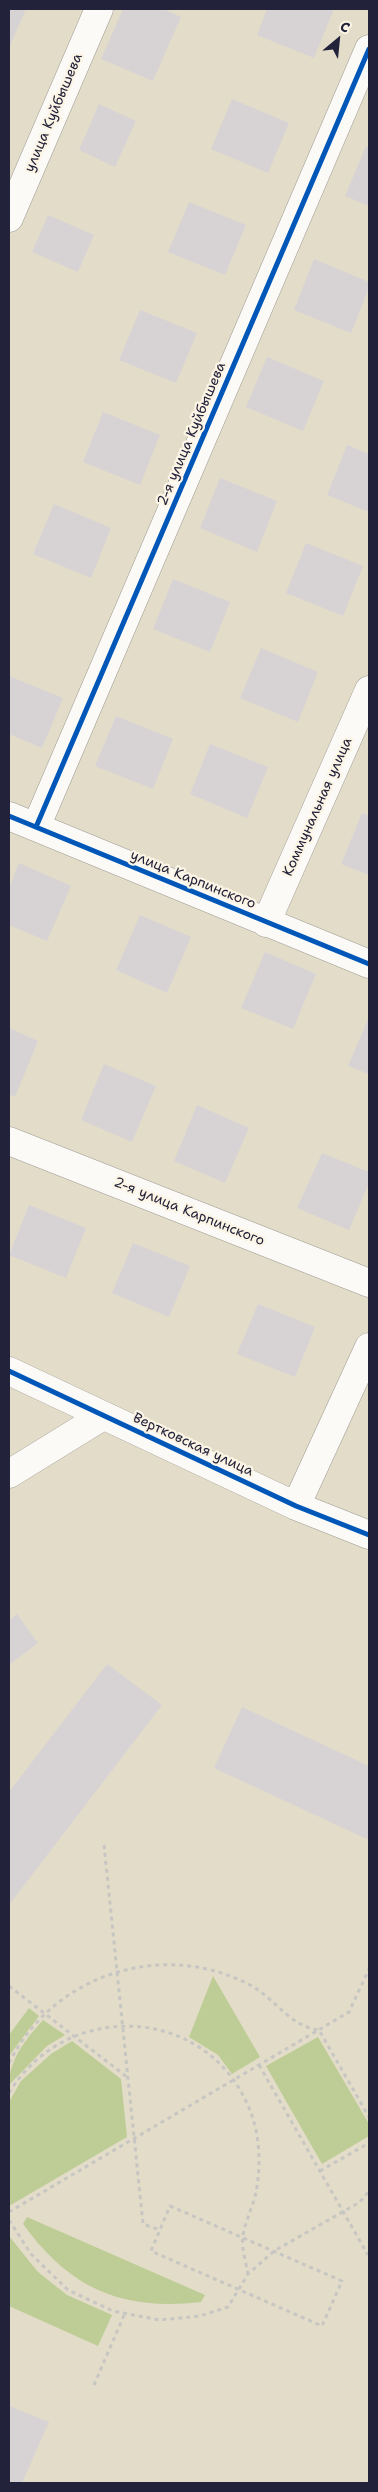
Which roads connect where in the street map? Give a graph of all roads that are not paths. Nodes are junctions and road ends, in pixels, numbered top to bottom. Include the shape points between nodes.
1 (99, 9) edge
2 (369, 49) edge
3 (9, 218) edge
4 (369, 690) edge
5 (9, 816) edge
6 (36, 827) junction
7 (266, 923) junction
8 (369, 964) edge
9 (9, 1141) edge
10 (369, 1283) edge
11 (369, 1347) edge
12 (9, 1372) edge
13 (103, 1416) junction
14 (9, 1474) edge
15 (296, 1506) junction
16 (369, 1535) edge

1 - 3 street, улица Куйбышева
2 - 6 street, 2-я улица Куйбышева
4 - 7 street, Коммунальная улица
5 - 6 street, улица Карпинского
6 - 7 street, улица Карпинского
7 - 8 street, улица Карпинского
9 - 10 street, 2-я улица Карпинского
11 - 15 street
12 - 13 street, Вертковская улица
13 - 14 street
13 - 15 street, Вертковская улица
15 - 16 street, Вертковская улица

